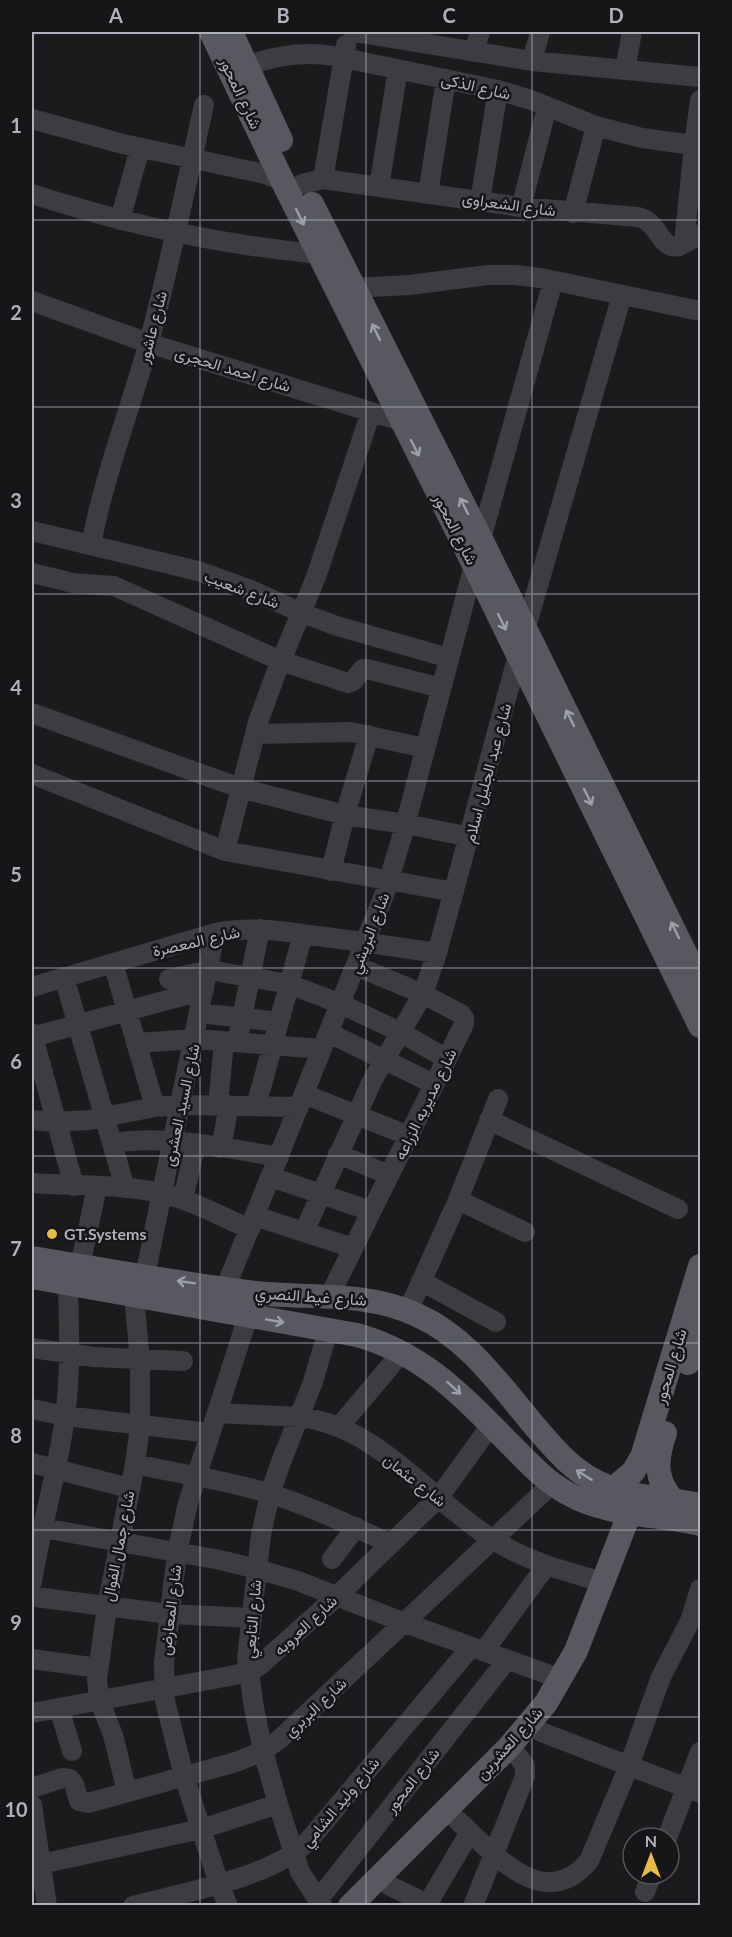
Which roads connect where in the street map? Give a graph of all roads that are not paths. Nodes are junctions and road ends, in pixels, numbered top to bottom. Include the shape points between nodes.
1 (211, 32) edge
2 (231, 32) edge
3 (349, 32) edge
4 (354, 32) edge
5 (480, 32) edge
6 (540, 32) edge
7 (632, 32) edge
8 (474, 52) junction
9 (344, 58) junction
10 (532, 61) junction
11 (247, 66) junction
12 (398, 69) junction
13 (625, 70) junction
14 (700, 77) edge
15 (446, 79) junction
16 (498, 90) junction
17 (700, 100) edge
18 (204, 105) dead end
19 (547, 107) junction
20 (32, 119) edge
21 (596, 126) junction
22 (697, 146) edge
23 (140, 147) junction
24 (192, 159) junction
25 (294, 172) junction
26 (379, 187) junction
27 (32, 194) edge
28 (428, 194) junction
29 (480, 201) junction
30 (521, 207) junction
31 (573, 213) junction
32 (120, 220) junction
33 (177, 233) junction
34 (692, 239) edge
35 (319, 254) junction
36 (553, 281) junction
37 (354, 288) junction
38 (622, 295) junction
39 (32, 301) edge
40 (695, 310) dead end
41 (148, 343) junction
42 (402, 409) junction
43 (370, 412) junction
44 (32, 531) edge
45 (481, 539) junction
46 (90, 545) junction
47 (474, 565) junction
48 (32, 573) edge
49 (302, 613) junction
50 (526, 629) junction
51 (518, 655) junction
52 (449, 658) junction
53 (281, 662) junction
54 (441, 688) junction
55 (32, 713) edge
56 (255, 734) junction
57 (369, 735) junction
58 (425, 748) junction
59 (32, 774) edge
60 (240, 788) junction
61 (345, 815) junction
62 (406, 824) junction
63 (470, 837) junction
64 (225, 851) junction
65 (331, 871) junction
66 (389, 880) junction
67 (454, 892) junction
68 (260, 929) junction
69 (215, 933) junction
70 (303, 934) junction
71 (366, 942) junction
72 (160, 949) junction
73 (437, 953) junction
74 (113, 963) junction
75 (356, 966) junction
76 (209, 970) junction
77 (64, 977) junction
78 (250, 977) junction
79 (169, 978) junction
80 (700, 983) edge
81 (289, 984) junction
82 (32, 987) edge
83 (204, 990) junction
84 (423, 994) junction
85 (175, 998) junction
86 (341, 1004) junction
87 (127, 1011) junction
88 (200, 1012) junction
89 (242, 1018) junction
90 (279, 1022) junction
91 (78, 1024) junction
92 (700, 1026) edge
93 (400, 1032) junction
94 (32, 1036) edge
95 (194, 1039) junction
96 (326, 1041) junction
97 (230, 1042) junction
98 (136, 1043) junction
99 (272, 1045) junction
100 (447, 1059) junction
101 (383, 1060) junction
102 (434, 1084) junction
103 (498, 1100) dead end
104 (302, 1101) junction
105 (180, 1105) junction
106 (223, 1105) junction
107 (256, 1106) junction
108 (155, 1107) junction
109 (356, 1115) junction
110 (105, 1118) junction
111 (32, 1120) edge
112 (489, 1120) junction
113 (56, 1122) junction
114 (408, 1136) junction
115 (173, 1140) junction
116 (112, 1143) junction
117 (196, 1143) junction
118 (220, 1148) junction
119 (338, 1154) junction
120 (279, 1157) junction
121 (389, 1175) junction
122 (271, 1177) junction
123 (32, 1183) edge
124 (74, 1186) junction
125 (97, 1187) junction
126 (125, 1188) junction
127 (162, 1193) junction
128 (321, 1194) junction
129 (183, 1199) junction
130 (458, 1200) junction
131 (678, 1209) dead end
132 (371, 1211) junction
133 (252, 1223) junction
134 (304, 1232) junction
135 (525, 1232) dead end
136 (353, 1248) junction
137 (32, 1258) edge
138 (700, 1266) edge
139 (74, 1275) junction
140 (32, 1277) edge
141 (421, 1281) junction
142 (139, 1286) junction
143 (225, 1289) junction
144 (329, 1297) junction
145 (405, 1310) junction
146 (248, 1316) junction
147 (496, 1322) dead end
148 (700, 1324) edge
149 (328, 1330) junction
150 (449, 1334) junction
151 (368, 1338) junction
152 (32, 1348) edge
153 (402, 1352) junction
154 (71, 1354) junction
155 (140, 1360) junction
156 (183, 1361) dead end
157 (423, 1364) junction
158 (32, 1409) edge
159 (217, 1413) junction
160 (65, 1416) junction
161 (300, 1417) junction
162 (140, 1425) junction
163 (491, 1425) junction
164 (339, 1427) junction
165 (210, 1433) junction
166 (32, 1463) edge
167 (135, 1464) junction
168 (57, 1469) junction
169 (195, 1477) junction
170 (552, 1484) junction
171 (129, 1488) junction
172 (613, 1489) junction
173 (270, 1494) junction
174 (439, 1497) junction
175 (673, 1500) junction
176 (700, 1505) edge
177 (638, 1513) junction
178 (700, 1524) edge
179 (356, 1527) junction
180 (43, 1528) junction
181 (494, 1540) junction
182 (118, 1542) junction
183 (391, 1544) junction
184 (177, 1552) junction
185 (332, 1559) dead end
186 (33, 1561) edge
187 (546, 1566) junction
188 (257, 1569) junction
189 (32, 1582) edge
190 (603, 1582) junction
191 (700, 1588) edge
192 (32, 1595) edge
193 (336, 1597) junction
194 (106, 1607) junction
195 (169, 1614) junction
196 (252, 1618) junction
197 (405, 1623) junction
198 (477, 1649) junction
199 (32, 1659) edge
200 (507, 1660) junction
201 (98, 1668) junction
202 (249, 1671) junction
203 (561, 1679) junction
204 (164, 1688) junction
205 (99, 1700) junction
206 (59, 1708) junction
207 (32, 1713) edge
208 (541, 1732) junction
209 (72, 1751) dead end
210 (263, 1751) junction
211 (700, 1752) edge
212 (518, 1756) junction
213 (629, 1766) junction
214 (184, 1776) junction
215 (32, 1788) edge
216 (694, 1790) edge
217 (128, 1792) junction
218 (278, 1804) junction
219 (32, 1805) edge
220 (463, 1826) junction
221 (673, 1826) edge
222 (201, 1829) junction
223 (494, 1852) junction
224 (294, 1855) junction
225 (41, 1864) junction
226 (219, 1884) junction
227 (390, 1886) junction
228 (647, 1886) edge
229 (645, 1892) dead end
230 (320, 1903) edge
231 (430, 1904) edge
232 (47, 1905) edge
233 (133, 1905) edge
234 (228, 1905) edge
235 (350, 1905) edge
236 (371, 1905) edge
237 (473, 1905) edge

1 - 25 main road, شارع المحور
2 - 11 main road, شارع المحور
3 - 9 street
4 - 8 street
5 - 8 street
6 - 10 street
7 - 13 street
8 - 10 street
9 - 11 street, شارع الذكى via 292,54
9 - 12 street, شارع الذكى
9 - 25 street
10 - 13 street
11 - 25 main road, شارع المحور
12 - 15 street, شارع الذكى
12 - 26 street
13 - 14 street
15 - 16 street, شارع الذكى
15 - 28 street
16 - 19 street, شارع الذكى
16 - 29 street
17 - 22 street
18 - 24 street, شارع عاشور
19 - 21 street, شارع الذكى
19 - 30 street
20 - 23 street, شارع الشعراوى
21 - 22 street, شارع الذكى
21 - 31 street
22 - 34 street
23 - 24 street, شارع الشعراوى
23 - 32 street
24 - 25 street, شارع الشعراوى via 265,174
24 - 33 street, شارع عاشور
25 - 26 street, شارع الشعراوى
25 -> 35 main road, شارع المحور
25 - 37 main road, شارع المحور
26 - 28 street, شارع الشعراوى
27 - 32 street
28 - 29 street, شارع الشعراوى
29 - 30 street, شارع الشعراوى
30 - 31 street, شارع الشعراوى
31 - 34 street, شارع الشعراوى via 643,218 669,245 678,246
32 - 33 street
33 - 35 street
33 - 41 street, شارع عاشور
35 - 42 main road, شارع المحور
36 - 37 street via 488,274
36 - 38 street
36 - 45 street
42 -> 37 main road, شارع المحور
38 - 40 street
38 - 50 street, شارع عبد الجليل اسلام
39 - 41 street, شارع احمد الحجرى
41 - 43 street, شارع احمد الحجرى
41 - 46 street, شارع عاشور
42 - 43 street, شارع احمد الحجرى
45 -> 42 main road, شارع المحور
42 -> 47 main road, شارع المحور
43 - 49 street
44 - 46 street, شارع شعيب
45 - 50 main road, شارع المحور
46 - 49 street, شارع شعيب via 198,571
47 -> 51 main road, شارع المحور
47 - 52 street, شارع البريشي
48 - 53 street via 73,583 114,586
49 - 52 street, شارع شعيب via 360,634
49 - 53 street
50 - 51 street, شارع عبد الجليل اسلام
80 -> 50 main road, شارع المحور
51 - 63 street, شارع عبد الجليل اسلام
51 -> 92 main road, شارع المحور
52 - 54 street, شارع البريشي
53 - 54 street via 348,683 367,669
53 - 56 street
54 - 58 street, شارع البريشي
55 - 60 street
56 - 57 street
56 - 60 street
57 - 58 street
57 - 61 street
58 - 62 street, شارع البريشي
59 - 64 street
60 - 61 street
60 - 64 street
61 - 62 street
61 - 65 street
62 - 63 street
62 - 66 street, شارع البريشي
63 - 67 street, شارع عبد الجليل اسلام
64 - 65 street
65 - 66 street
66 - 67 street
66 - 71 street, شارع البريشي
67 - 73 street, شارع عبد الجليل اسلام
68 - 69 street, شارع المعصرة
68 - 70 street, شارع المعصرة
68 - 78 street
69 - 72 street, شارع المعصرة
69 - 76 street, شارع السيد العشرى
70 - 71 street, شارع المعصرة
70 - 81 street
71 - 73 street, شارع المعصرة
71 - 75 street, شارع البريشي
72 - 74 street, شارع المعصرة
72 - 79 street
73 - 84 street, شارع عبد الجليل اسلام
74 - 77 street, شارع المعصرة
74 - 87 street
75 - 84 street, شارع مديريه الزراعه
75 - 86 street, شارع البريشي
76 - 78 street
76 - 79 street
76 - 83 street, شارع السيد العشرى
77 - 82 street, شارع المعصرة
77 - 91 street
78 - 81 street
78 - 89 street
79 - 85 street
81 - 86 street
81 - 90 street
83 - 85 street
83 - 88 street, شارع السيد العشرى
84 - 93 street, شارع عبد الجليل اسلام
84 - 100 street, شارع مديريه الزراعه via 464,1018
85 - 87 street
86 - 93 street
86 - 96 street, شارع البريشي
87 - 91 street
87 - 98 street
88 - 89 street
88 - 95 street, شارع السيد العشرى
89 - 90 street
89 - 97 street
90 - 99 street
91 - 94 street
91 - 110 street
93 - 100 street
93 - 101 street, شارع عبد الجليل اسلام
94 - 113 street
95 - 97 street
95 - 98 street
95 - 105 street, شارع السيد العشرى
96 - 99 street
96 - 101 street
96 - 104 street, شارع البريشي
97 - 99 street
97 - 106 street
98 - 108 street
99 - 107 street
100 - 102 street, شارع مديريه الزراعه
101 - 102 street
101 - 109 street, شارع عبد الجليل اسلام
102 - 114 street, شارع مديريه الزراعه
103 - 112 street
104 - 107 street
104 - 109 street
104 - 120 street, شارع البريشي
105 - 106 street
105 - 108 street
105 - 115 street, شارع السيد العشرى
106 - 107 street
106 - 118 street
108 - 110 street
109 - 114 street
109 - 119 street, شارع عبد الجليل اسلام
110 - 113 street
110 - 116 street
111 - 113 street
112 - 130 street
112 - 131 street
113 - 124 street
114 - 121 street, شارع مديريه الزراعه
115 - 116 street
115 - 117 street
115 - 127 street, شارع السيد العشرى
116 - 126 street
117 - 118 street
117 - 129 street
118 - 120 street
119 - 121 street
119 - 128 street, شارع عبد الجليل اسلام
120 - 122 street, شارع البريشي
121 - 132 street, شارع مديريه الزراعه
122 - 128 street
122 - 133 street, شارع البريشي
123 - 124 street
124 - 125 street
125 - 126 street
125 - 139 street
126 - 127 street
127 - 129 street
127 - 142 street, شارع السيد العشرى
128 - 132 street
128 - 134 street, شارع عبد الجليل اسلام
129 - 133 street
130 - 135 street
130 - 141 street
132 - 136 street, شارع مديريه الزراعه
133 - 134 street
133 - 143 street, شارع البريشي
134 - 136 street
136 - 144 street, شارع مديريه الزراعه
137 - 139 main road, شارع غيط النصري
138 - 172 main road, شارع المحور via 642,1457 627,1479
139 - 140 main road, شارع غيط النصري
139 - 142 main road, شارع غيط النصري
139 - 154 street
141 - 145 street
141 - 147 street
143 -> 142 main road, شارع غيط النصري
142 - 146 main road, شارع غيط النصري
142 - 155 street, شارع جمال الفوال
143 - 144 main road, شارع غيط النصري
144 - 145 main road, شارع غيط النصري via 373,1300
145 - 150 main road, شارع غيط النصري
145 - 151 main road via 390,1328
146 -> 149 main road, شارع غيط النصري
146 - 159 street, شارع المعارض
148 - 175 main road, شارع المحور via 657,1460 659,1478
149 - 151 main road, شارع غيط النصري
149 - 161 street, شارع التابعي
150 - 157 main road via 427,1338 421,1350
172 -> 150 main road, شارع غيط النصري via 585,1476 561,1457 470,1352
151 - 153 main road, شارع غيط النصري
152 - 154 street
153 - 157 main road, شارع غيط النصري
153 - 164 street
154 - 155 street
154 - 160 street
155 - 156 street
155 - 162 street, شارع جمال الفوال
157 -> 163 main road, شارع غيط النصري via 449,1383
158 - 160 street
159 - 161 street, شارع عثمان
159 - 165 street, شارع المعارض
160 - 162 street
160 - 168 street
161 - 164 street, شارع عثمان
161 - 173 street, شارع التابعي
162 - 165 street
162 - 167 street, شارع جمال الفوال
163 - 170 main road, شارع غيط النصري
163 - 174 street, شارع العروبه
164 - 174 street, شارع عثمان via 401,1466
165 - 169 street, شارع المعارض
166 - 168 street
167 - 169 street
167 - 171 street, شارع جمال الفوال
168 - 171 street
168 - 180 street
169 - 173 street
169 - 184 street, شارع المعارض
170 - 177 main road, شارع غيط النصري via 587,1503
170 - 181 street, شارع البربري
171 - 182 street, شارع جمال الفوال
172 - 175 main road, شارع غيط النصري
173 - 179 street
173 - 188 street, شارع التابعي
174 - 181 street, شارع عثمان
174 - 183 street, شارع العروبه
175 - 176 main road, شارع غيط النصري
177 - 178 main road, شارع غيط النصري
177 - 190 main road, شارع العشرين
177 - 208 main road, شارع العشرين via 584,1671
179 - 183 street
179 - 185 street
180 - 182 street
180 - 186 street
181 - 187 street, شارع عثمان
181 - 197 street, شارع البربري
182 - 184 street
182 - 194 street, شارع جمال الفوال
183 - 193 street, شارع العروبه
184 - 188 street
184 - 195 street, شارع المعارض
186 - 189 street
187 - 190 street, شارع عثمان
187 - 198 street, شارع وليد الشامي
188 - 193 street
188 - 196 street, شارع التابعي
190 - 203 main road, شارع العشرين
191 - 213 street
192 - 194 street
193 - 197 street
193 - 202 street, شارع العروبه via 268,1659
194 - 195 street
194 - 201 street, شارع جمال الفوال
195 - 196 street
195 - 204 street, شارع المعارض
196 - 202 street, شارع التابعي
197 - 198 street
197 - 210 street, شارع البربري
198 - 200 street
198 - 224 street, شارع وليد الشامي
199 - 201 street
200 - 203 street
200 - 230 street, شارع المحور
201 - 205 street, شارع جمال الفوال
202 - 204 street, شارع العروبه
202 - 210 street, شارع التابعي
203 - 235 main road, شارع العشرين via 515,1740
204 - 205 street, شارع العروبه
204 - 214 street, شارع المعارض
205 - 206 street, شارع العروبه
205 - 217 street, شارع جمال الفوال
206 - 207 street, شارع العروبه
206 - 209 street
208 - 212 main road, شارع العشرين
208 - 213 street
210 - 214 street, شارع البربري
210 - 218 street, شارع التابعي
211 - 216 street
212 - 220 main road, شارع العشرين
212 - 223 street via 525,1766 525,1776
213 - 216 street
213 - 223 street via 589,1861 581,1871 551,1883 531,1880
214 - 217 street, شارع البربري
214 - 222 street, شارع المعارض
215 - 217 street, شارع البربري via 70,1779 80,1801 85,1803
216 - 221 street
218 - 222 street
218 - 224 street, شارع التابعي
219 - 225 street
220 - 223 street
220 - 227 main road, شارع العشرين
220 - 231 street
222 - 225 street
222 - 226 street, شارع المعارض
223 - 237 street
224 - 226 street, شارع وليد الشامي
224 - 230 street, شارع التابعي
225 - 232 street
226 - 233 street, شارع وليد الشامي
226 - 234 street, شارع المعارض
227 - 231 street
227 - 236 main road, شارع العشرين
228 - 229 street

